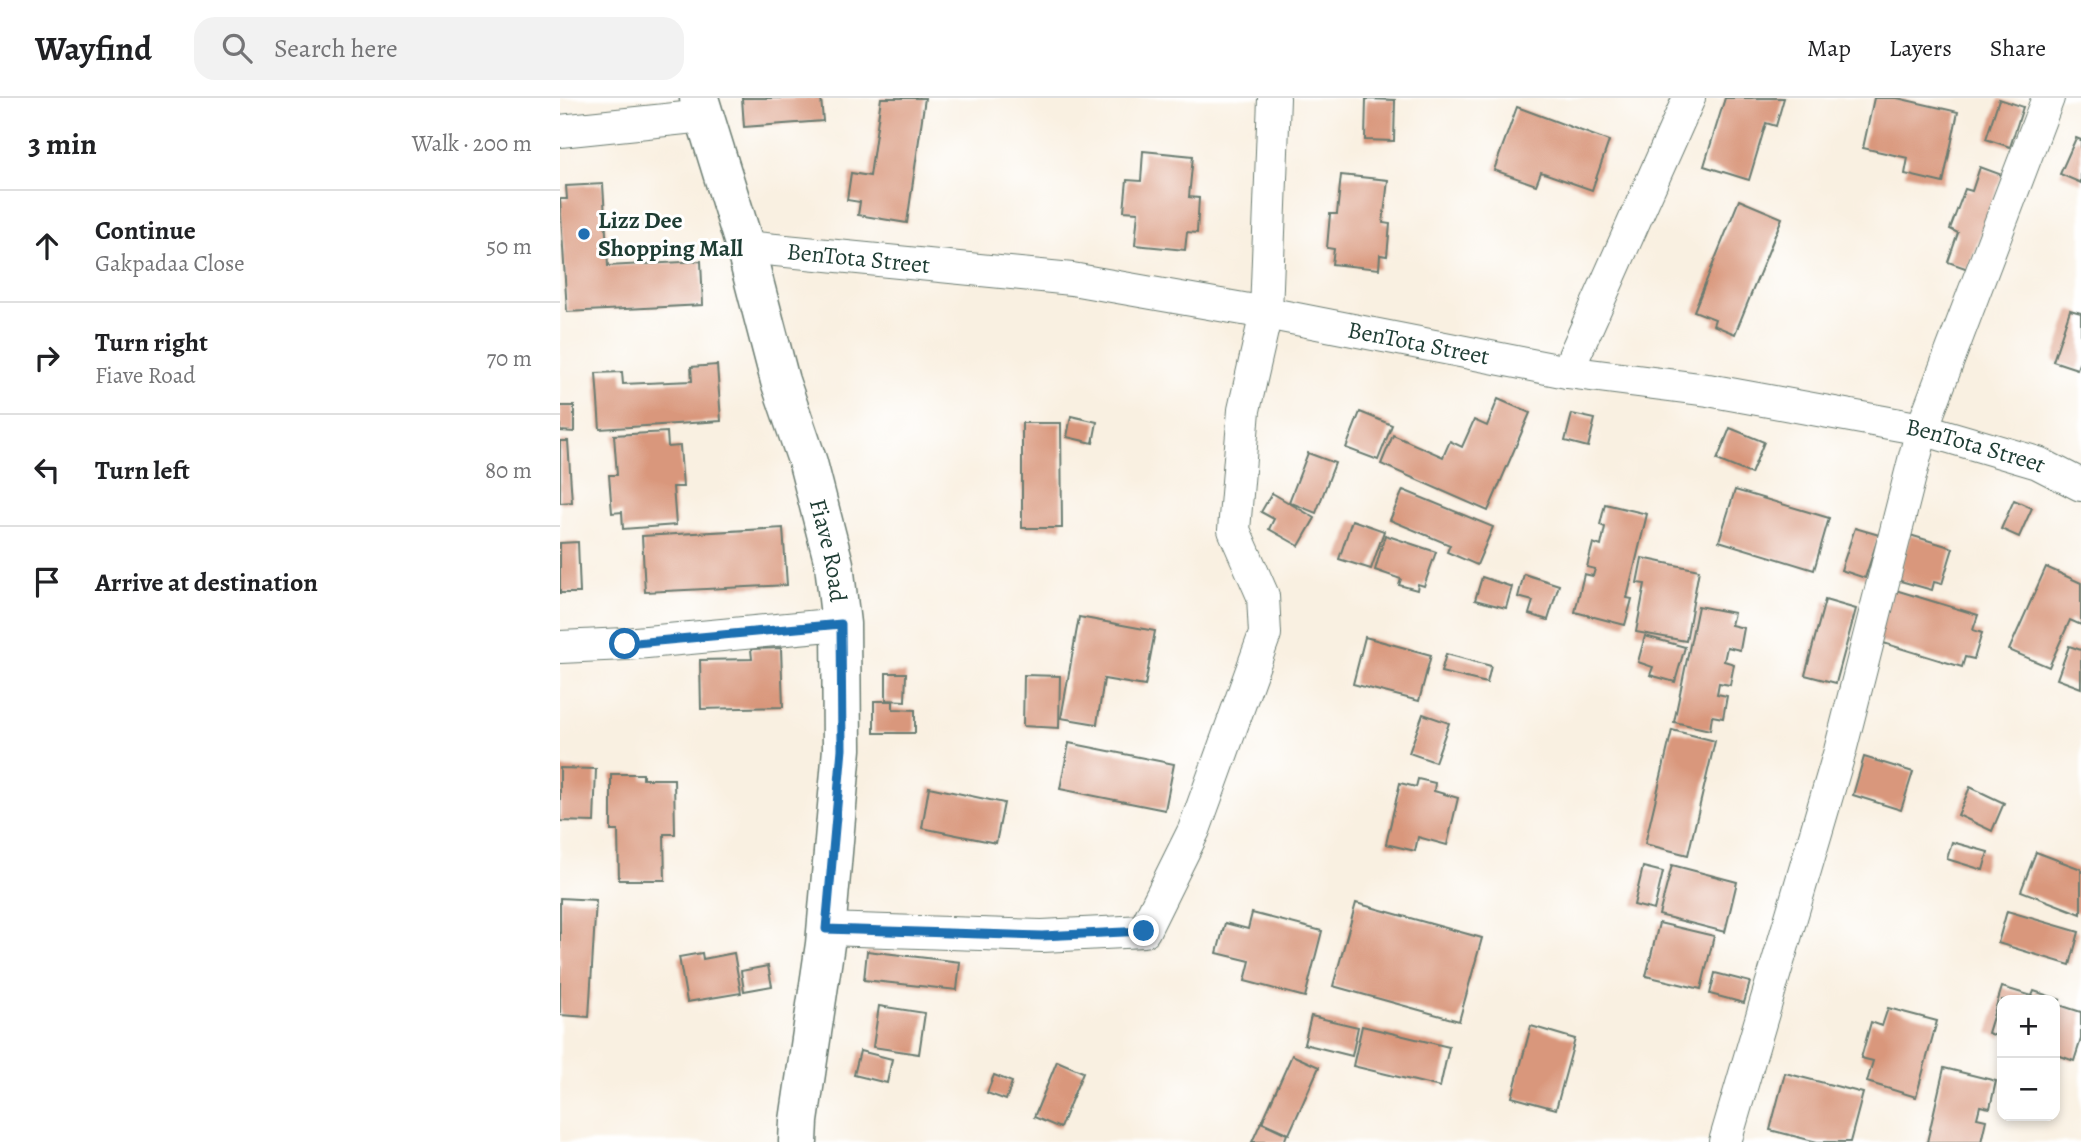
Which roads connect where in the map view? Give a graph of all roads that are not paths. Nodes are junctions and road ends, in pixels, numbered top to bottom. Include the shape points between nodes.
1 (1274, 98) edge
2 (1689, 98) edge
3 (2048, 98) edge
4 (701, 107) edge
5 (560, 131) edge
6 (745, 247) junction
7 (1266, 313) junction
8 (1567, 372) junction
9 (1922, 429) junction
10 (2081, 485) edge
11 (841, 624) junction
12 (560, 647) edge
13 (826, 929) junction
14 (798, 1142) edge
15 (1725, 1142) edge

1 - 7 street
2 - 8 street
3 - 9 street
4 - 5 street
4 - 6 street, Fiave Road
6 - 7 street, BenTota Street via 1072,279
6 - 11 street, Fiave Road via 834,564
7 - 8 street, BenTota Street
7 - 13 street via 1244,410 1234,530 1263,596 1265,634 1194,830 1144,931 1042,936
8 - 9 street, BenTota Street via 1708,390
9 - 10 street, BenTota Street via 2038,463
9 - 15 street via 1840,751
11 - 12 street
11 - 13 street, Fiave Road via 842,749
13 - 14 street, Fiave Road

